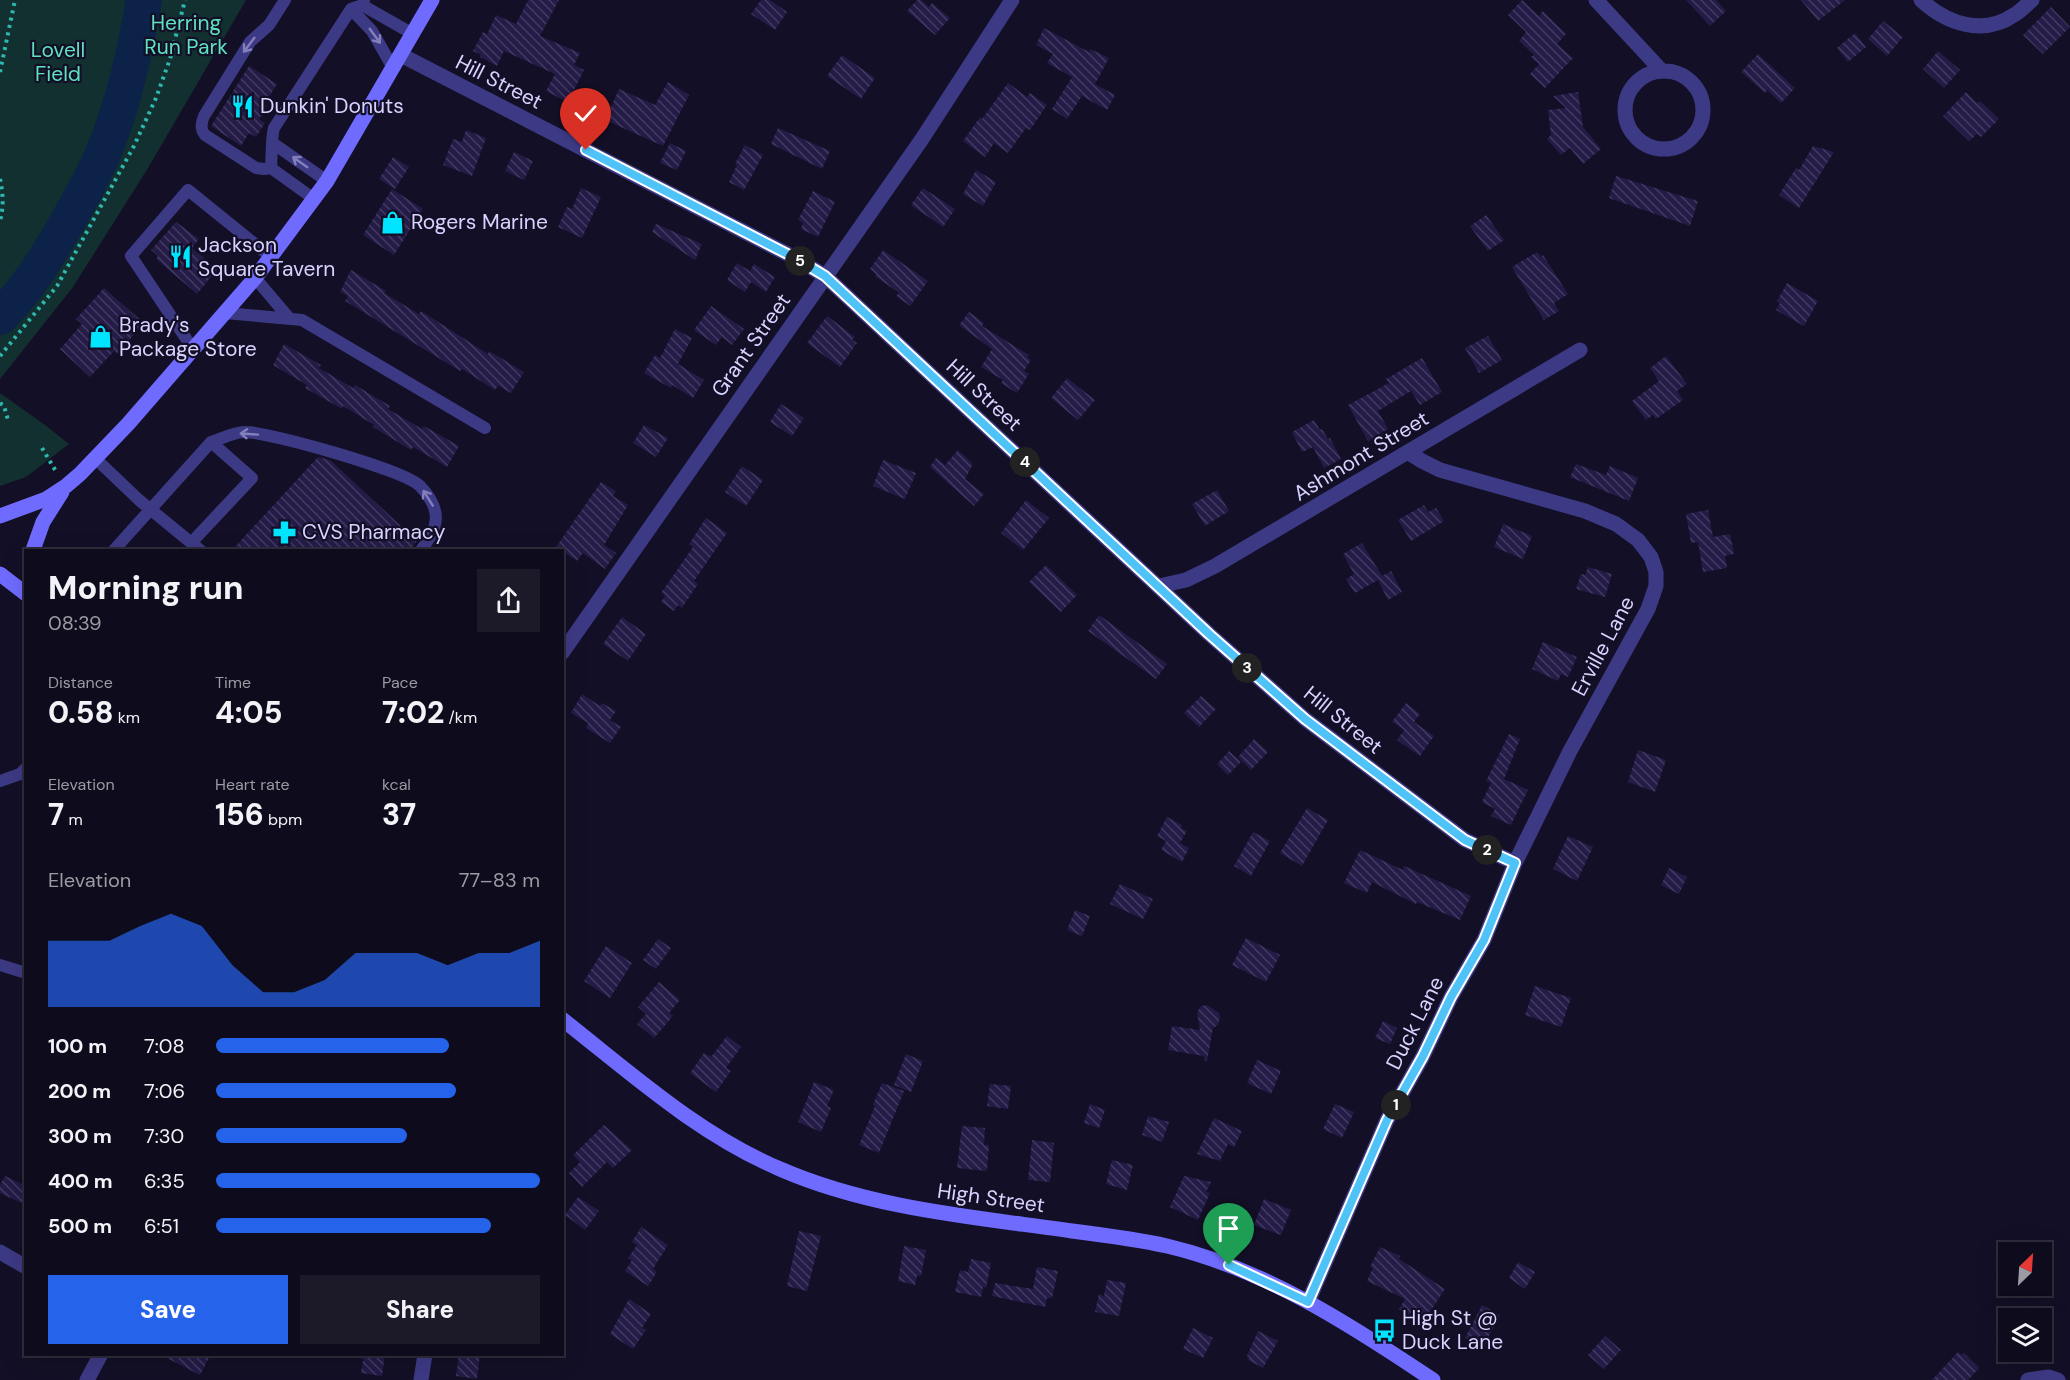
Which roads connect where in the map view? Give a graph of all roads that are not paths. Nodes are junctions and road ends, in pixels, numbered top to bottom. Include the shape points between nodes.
1 (285, 0) edge
2 (432, 0) edge
3 (1012, 0) edge
4 (1596, 0) edge
5 (1921, 0) edge
6 (2032, 0) edge
7 (359, 5) edge
8 (413, 34) junction
9 (397, 61) junction
10 (1661, 70) junction
11 (274, 144) junction
12 (271, 168) junction
13 (327, 180) junction
14 (314, 198) junction
15 (271, 257) junction
16 (825, 276) junction
17 (255, 278) junction
18 (225, 313) junction
19 (289, 318) junction
20 (193, 349) junction
21 (1580, 350) dead end
22 (485, 428) dead end
23 (211, 442) junction
24 (1409, 453) junction
25 (96, 459) junction
26 (66, 486) junction
27 (151, 509) junction
28 (0, 516) edge
29 (195, 547) edge
30 (33, 549) edge
31 (115, 549) edge
32 (422, 549) edge
33 (0, 574) edge
34 (1159, 586) junction
35 (24, 592) edge
36 (564, 650) edge
37 (24, 770) edge
38 (0, 781) edge
39 (1515, 863) junction
40 (0, 965) edge
41 (24, 972) edge
42 (564, 1021) edge
43 (0, 1252) edge
44 (24, 1266) edge
45 (1308, 1302) junction
46 (100, 1356) edge
47 (424, 1356) edge
48 (87, 1380) edge
49 (421, 1380) edge
50 (1433, 1380) edge
51 (2028, 1380) edge
52 (2058, 1380) edge

1 -> 12 lane via 250,42 201,123 205,135 256,168
2 - 8 main road
3 - 16 street, Grant Street via 928,130
4 - 10 street
5 - 6 street via 1949,20 1970,27 1990,27 2014,16
7 - 8 lane
7 -> 9 lane via 372,31
7 - 11 lane via 274,128
8 - 9 main road
9 - 13 main road
9 - 16 street, Hill Street
10 - 10 street via 1687,78 1696,87 1704,112 1701,125 1689,141 1671,149 1652,147 1636,138 1625,115 1630,90 1638,80
11 - 12 lane
13 -> 11 lane
12 - 14 lane
13 - 14 main road
14 - 15 main road
15 - 17 main road
15 - 20 lane via 188,190 132,256
16 - 34 street, Hill Street
16 - 36 street, Grant Street
17 - 18 main road
17 - 19 lane
18 - 19 lane
18 - 20 main road
19 - 22 lane via 302,320
20 - 25 main road
21 - 24 street, Ashmont Street
23 - 27 lane
23 - 29 lane via 252,478
32 -> 23 lane via 434,532 436,518 432,501 418,484 319,448 244,431
24 - 34 street, Ashmont Street via 1215,566 1186,580
24 - 39 street, Erville Lane via 1440,470 1585,511 1616,524 1638,540 1656,572 1648,609 1570,751
25 - 26 main road
25 - 27 lane
26 - 28 main road via 46,499
26 - 30 main road via 43,522
27 - 29 lane
27 - 31 lane
33 - 35 main road
34 - 39 street, Hill Street via 1305,719 1465,840
37 - 38 lane
39 - 45 street, Duck Lane via 1484,940 1387,1120
40 - 41 lane
42 - 45 main road, High Street via 692,1120 781,1170 849,1193 905,1206 1168,1246 1229,1265
43 - 44 street
45 - 50 main road, High Street
46 - 48 street
47 - 49 street
51 - 52 street

